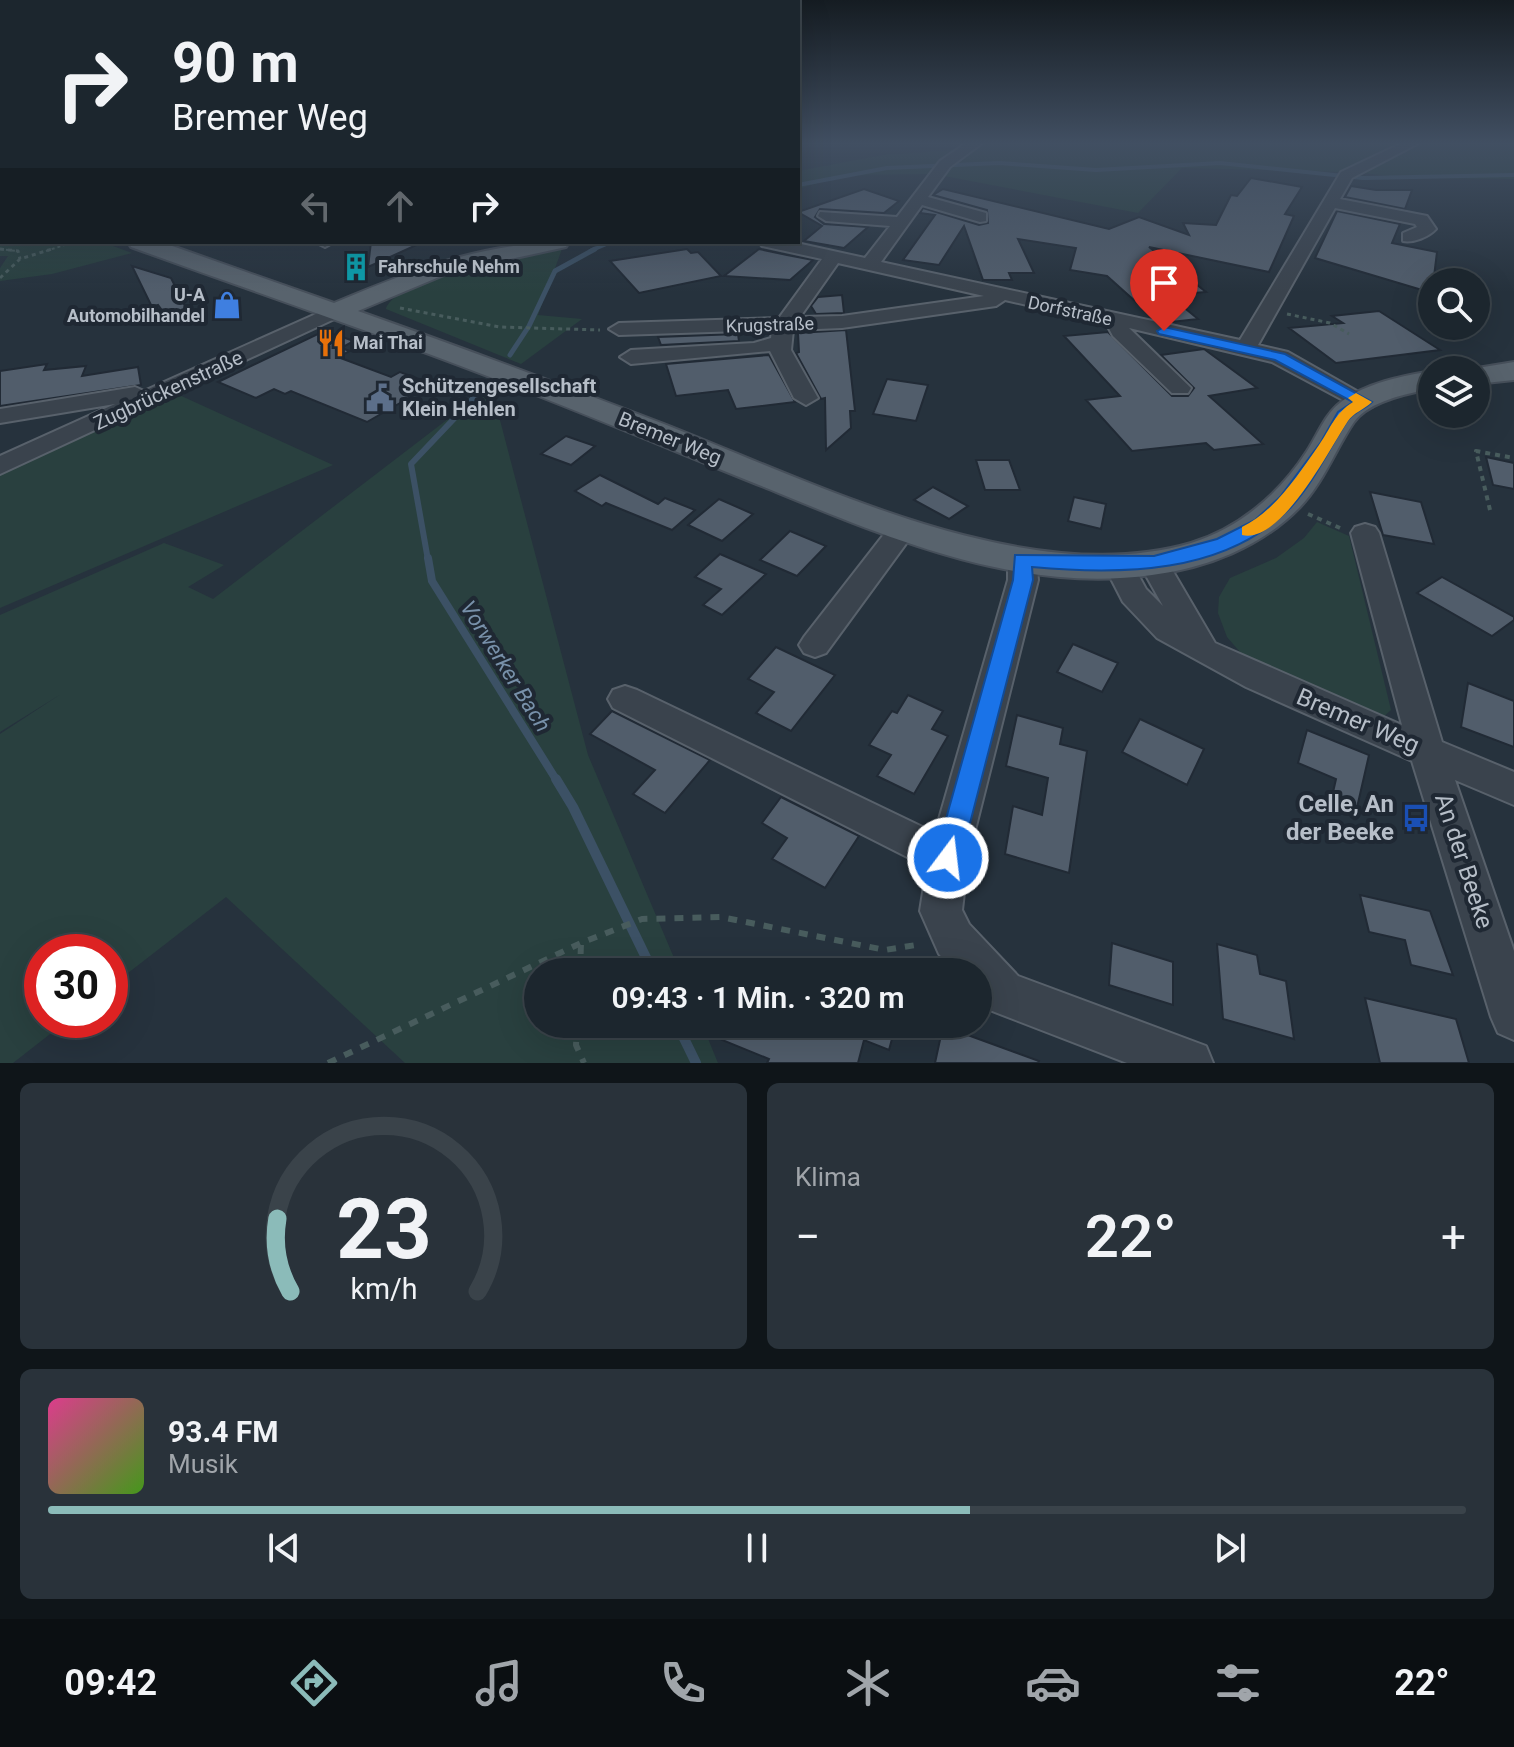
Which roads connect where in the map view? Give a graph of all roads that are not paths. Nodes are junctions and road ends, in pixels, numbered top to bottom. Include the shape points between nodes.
1 (923, 194) edge
2 (1334, 194) edge
3 (919, 199) junction
4 (1329, 202) junction
5 (826, 216) dead end
6 (980, 217) dead end
7 (902, 222) junction
8 (1409, 237) dead end
9 (145, 244) edge
10 (548, 244) edge
11 (777, 244) edge
12 (833, 257) junction
13 (869, 265) junction
14 (912, 275) junction
15 (1009, 298) junction
16 (336, 311) junction
17 (922, 312) junction
18 (1115, 321) junction
19 (619, 329) road end
20 (782, 334) junction
21 (1246, 348) junction
22 (631, 357) dead end
23 (1514, 371) edge
24 (1490, 374) edge
25 (1418, 383) edge
26 (175, 388) junction
27 (1180, 388) dead end
28 (806, 398) dead end
29 (1364, 402) junction
30 (0, 416) edge
31 (0, 466) edge
32 (902, 530) junction
33 (1366, 537) road end
34 (1022, 559) junction
35 (1137, 564) junction
36 (815, 645) dead end
37 (625, 699) dead end
38 (1427, 751) junction
39 (1514, 789) edge
40 (948, 858) junction
41 (1514, 1017) edge
42 (1189, 1063) edge

1 - 3 street
2 - 4 street
3 - 6 street
3 - 7 street
4 - 8 street via 1421,220 1427,229
4 - 21 street
5 - 7 street
7 - 13 street
9 - 16 main road, Bremer Weg
10 - 16 main road via 444,266
11 - 12 street, Dorfstraße
12 - 13 street, Dorfstraße
12 - 20 street
13 - 14 street, Dorfstraße
14 - 15 street, Dorfstraße
14 - 17 street via 925,298
15 - 17 street, Krugstraße
15 - 18 street, Dorfstraße
16 - 26 street, Zugbrückenstraße
16 - 32 main road, Bremer Weg
17 - 20 street, Krugstraße
18 - 21 street, Dorfstraße
18 - 27 street via 1120,332
19 - 20 street, Krugstraße
20 - 22 street via 754,349
20 - 28 street via 780,350
21 - 29 street, Dorfstraße via 1280,357
23 - 24 main road
25 - 29 main road
26 - 30 street
26 - 31 street, Zugbrückenstraße
29 - 35 main road via 1343,415 1329,443 1262,524 1183,557
32 - 34 main road, Bremer Weg via 962,549
32 - 36 street
33 - 38 street
34 - 35 main road, Bremer Weg
34 - 40 street via 1023,580
35 - 38 street, Bremer Weg via 1134,595 1168,630 1258,678
37 - 40 street
38 - 39 street, Bremer Weg
38 - 41 street, An der Beeke
40 - 42 street via 941,911 954,939 1003,993

